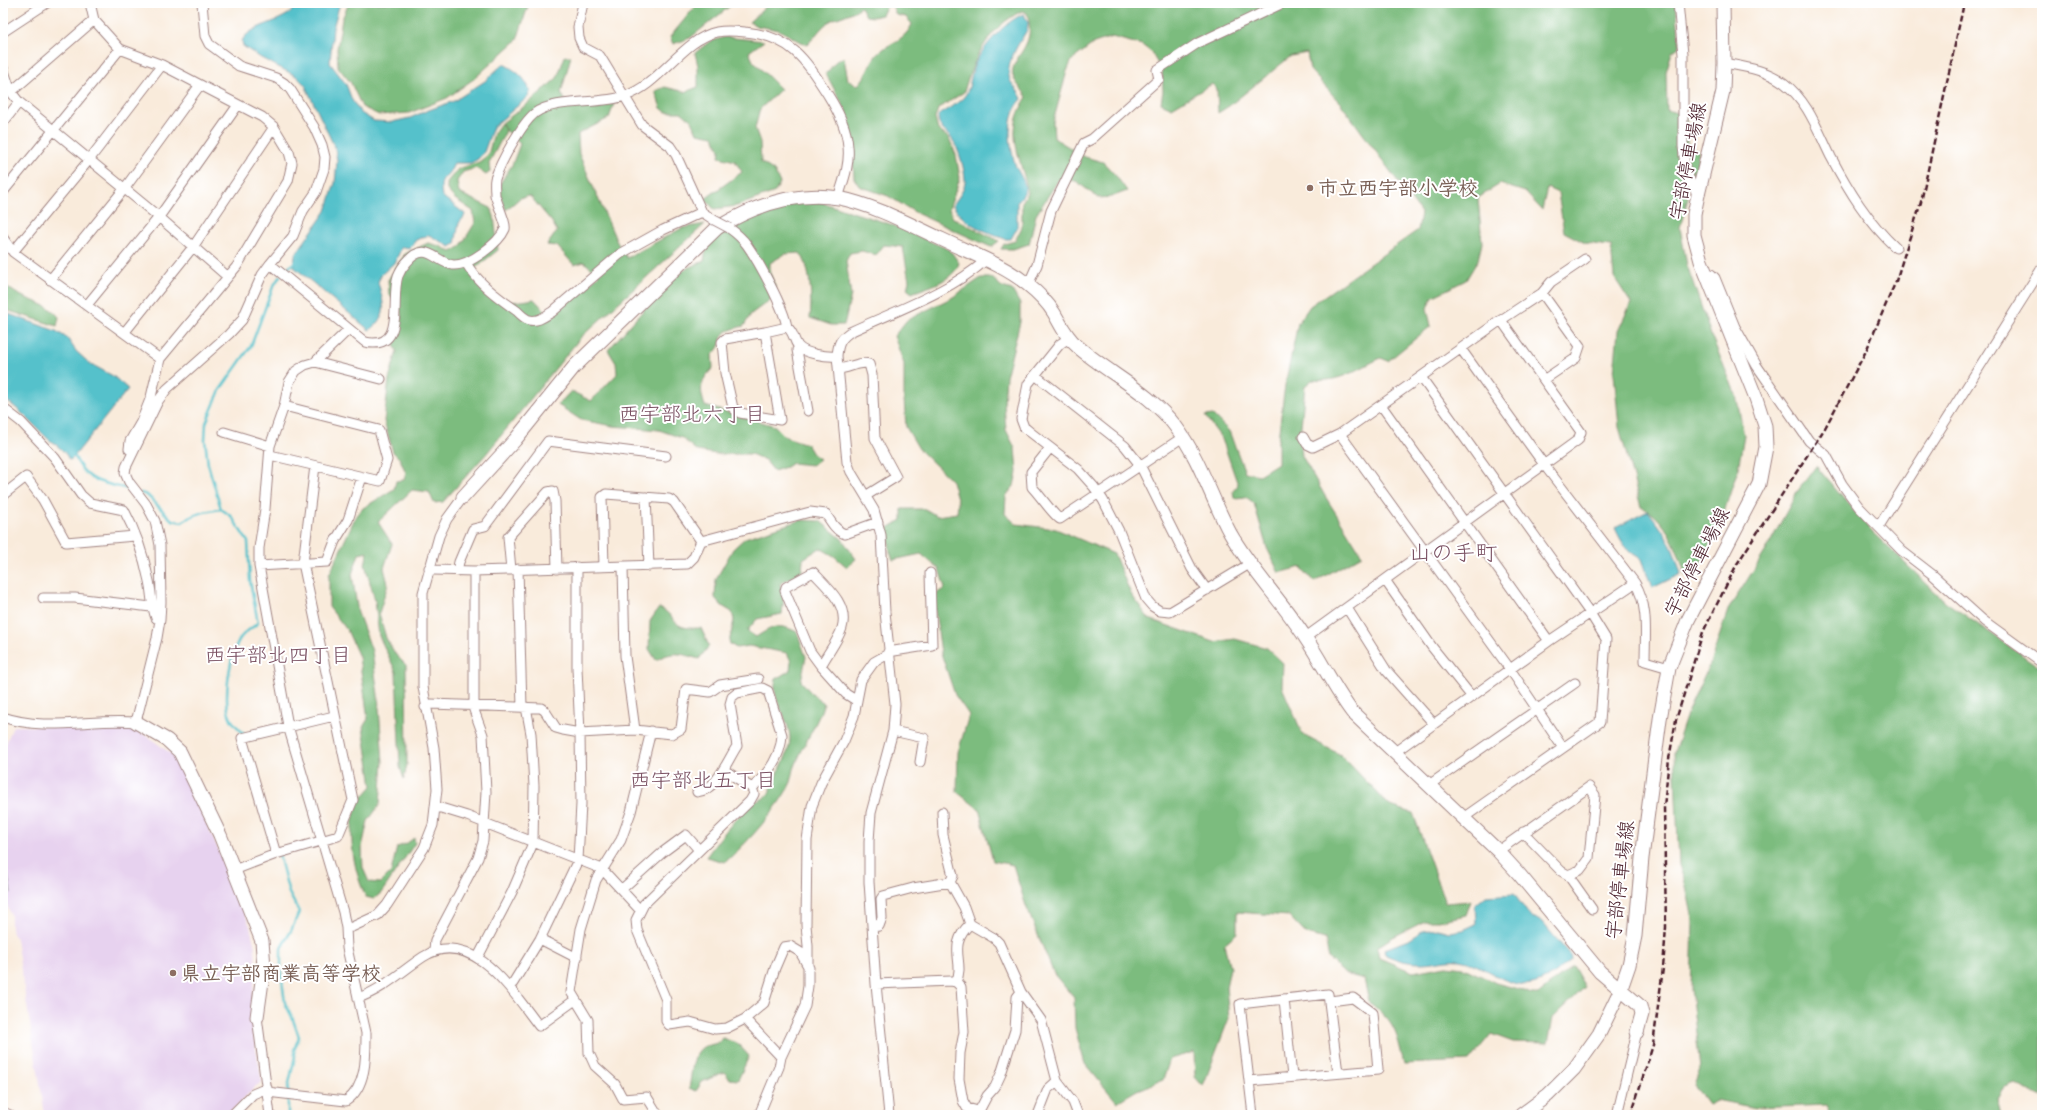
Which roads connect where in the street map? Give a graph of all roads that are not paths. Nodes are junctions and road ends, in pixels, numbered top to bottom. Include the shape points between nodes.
1 (47, 3) edge
2 (90, 3) edge
3 (202, 3) edge
4 (583, 3) edge
5 (1283, 3) edge
6 (1678, 3) edge
7 (1723, 3) edge
8 (94, 20) junction
9 (3, 32) edge
10 (120, 49) junction
11 (1724, 63) junction
12 (162, 65) junction
13 (3, 68) edge
14 (200, 85) junction
15 (11, 92) junction
16 (625, 96) junction
17 (19, 102) junction
18 (238, 105) junction
19 (3, 123) edge
20 (274, 127) junction
21 (54, 131) junction
22 (89, 160) junction
23 (125, 188) junction
24 (3, 192) edge
25 (1698, 195) junction
26 (838, 198) junction
27 (702, 212) junction
28 (160, 217) junction
29 (3, 238) edge
30 (193, 247) junction
31 (1896, 248) dead end
32 (13, 252) junction
33 (1585, 259) dead end
34 (986, 260) junction
35 (466, 263) junction
36 (270, 264) junction
37 (2042, 268) edge
38 (1706, 275) junction
39 (228, 276) junction
40 (50, 280) junction
41 (1028, 285) junction
42 (1542, 293) junction
43 (87, 305) junction
44 (1501, 320) junction
45 (787, 327) junction
46 (349, 329) junction
47 (765, 332) junction
48 (124, 333) junction
49 (1069, 338) junction
50 (799, 347) junction
51 (1461, 349) junction
52 (837, 356) junction
53 (160, 359) junction
54 (315, 362) junction
55 (839, 369) junction
56 (1035, 375) junction
57 (1421, 377) junction
58 (381, 379) dead end
59 (1545, 379) junction
60 (284, 406) junction
61 (1381, 406) junction
62 (3, 408) edge
63 (808, 411) dead end
64 (224, 432) dead end
65 (1340, 434) junction
66 (1184, 437) junction
67 (1302, 437) dead end
68 (1050, 448) junction
69 (270, 451) junction
70 (133, 452) junction
71 (666, 456) dead end
72 (1140, 465) junction
73 (315, 466) junction
74 (1545, 466) junction
75 (362, 477) junction
76 (1099, 493) junction
77 (3, 495) edge
78 (867, 495) junction
79 (1505, 495) junction
80 (463, 497) joint
81 (646, 497) junction
82 (878, 522) junction
83 (1464, 524) junction
84 (1879, 526) junction
85 (135, 536) junction
86 (701, 540) junction
87 (1425, 551) junction
88 (303, 563) junction
89 (1251, 563) junction
90 (259, 566) junction
91 (604, 566) junction
92 (649, 566) junction
93 (577, 567) junction
94 (623, 567) junction
95 (429, 568) junction
96 (557, 569) junction
97 (514, 570) junction
98 (457, 571) junction
99 (474, 571) junction
100 (930, 573) dead end
101 (1385, 580) junction
102 (1636, 583) junction
103 (1207, 590) junction
104 (43, 598) dead end
105 (151, 607) junction
106 (1347, 608) junction
107 (1590, 612) junction
108 (160, 620) junction
109 (1306, 637) junction
110 (1549, 641) junction
111 (888, 653) junction
112 (2042, 663) edge
113 (820, 666) junction
114 (1669, 668) junction
115 (1510, 669) junction
116 (758, 679) dead end
117 (1575, 683) dead end
118 (1472, 697) junction
119 (857, 701) junction
120 (474, 705) junction
121 (426, 706) junction
122 (524, 707) junction
123 (1537, 708) junction
124 (334, 716) junction
125 (3, 717) edge
126 (136, 722) junction
127 (1434, 724) junction
128 (288, 726) junction
129 (635, 730) junction
130 (893, 730) junction
131 (651, 731) junction
132 (580, 733) junction
133 (1562, 748) junction
134 (1395, 752) junction
135 (920, 762) dead end
136 (724, 770) junction
137 (1429, 785) junction
138 (752, 788) junction
139 (697, 792) dead end
140 (436, 808) junction
141 (942, 812) dead end
142 (1463, 818) junction
143 (483, 824) junction
144 (1524, 832) junction
145 (321, 840) junction
146 (533, 843) junction
147 (699, 850) junction
148 (1498, 851) junction
149 (276, 854) junction
150 (578, 860) junction
151 (602, 869) junction
152 (234, 870) junction
153 (1568, 875) junction
154 (950, 882) junction
155 (622, 889) junction
156 (1592, 909) dead end
157 (640, 910) junction
158 (970, 924) junction
159 (872, 927) junction
160 (346, 928) junction
161 (540, 940) junction
162 (434, 951) junction
163 (478, 957) junction
164 (577, 958) junction
165 (808, 968) junction
166 (956, 982) junction
167 (876, 984) junction
168 (509, 986) junction
169 (1620, 991) junction
170 (1021, 992) junction
171 (358, 998) junction
172 (1284, 998) junction
173 (575, 1000) junction
174 (1330, 1001) junction
175 (257, 1017) joint
176 (745, 1019) junction
177 (1637, 1032) joint
178 (781, 1057) junction
179 (1338, 1073) junction
180 (1292, 1077) junction
181 (1249, 1081) junction
182 (1057, 1082) junction
183 (267, 1090) junction
184 (3, 1112) edge
185 (977, 1113) edge
186 (10, 1115) edge
187 (232, 1115) edge
188 (270, 1115) edge
189 (658, 1115) edge
190 (759, 1115) edge
191 (889, 1115) edge
192 (1038, 1115) edge
193 (1078, 1115) edge
194 (1253, 1115) edge
195 (1521, 1115) edge
196 (1617, 1115) edge

1 - 9 street
2 - 8 street
3 - 36 street via 205,36 209,44 239,66 284,83 314,127 322,145 324,169 316,192 303,211 293,236
4 - 16 street via 578,27 579,38 583,46 600,56
5 - 41 street via 1198,44 1157,70 1159,79 1092,139 1084,143 1051,211 1037,265
6 - 25 street via 1683,54 1685,167
7 - 11 street, 宇部停車場線
8 - 10 street
8 - 15 street
10 - 12 street
10 - 21 street
11 - 25 street, 宇部停車場線 via 1719,111
11 - 31 street via 1771,75 1784,83 1799,98 1810,113 1857,204 1878,231
12 - 14 street
12 - 22 street
13 - 15 street
14 - 18 street
14 - 23 street
15 - 17 street
16 - 26 street via 643,87 696,42 710,34 730,31 757,33 784,42 797,51 810,67 838,111 845,128 848,147 847,172
16 - 27 street via 642,125 666,143 676,155
16 - 35 street via 606,101 545,107 523,124 495,180 498,210 505,222 505,229 485,252
17 - 19 street
17 - 21 street
18 - 20 street via 262,117
18 - 28 street
20 - 30 street
20 - 39 street via 284,142 292,163 288,181 237,266
21 - 22 street
21 - 24 street
22 - 23 street
22 - 32 street
23 - 28 street
23 - 40 street
25 - 38 street, 宇部停車場線 via 1694,214 1694,235
26 - 34 street via 896,218
26 - 80 street via 782,200 745,212 717,228 574,367 515,440
27 - 35 street via 620,254 552,312 539,320 528,320 504,302 485,287
27 - 45 street, bridge via 729,228 748,246 771,288
28 - 30 street
28 - 43 street
29 - 32 street
30 - 39 street
30 - 48 street
32 - 40 street
33 - 42 street via 1551,282
34 - 41 street
34 - 52 street via 974,270 906,308 842,337 838,344
35 - 46 street via 454,265 443,262 430,252 412,256 398,275 394,327 390,336 380,343 373,344 365,342
36 - 46 street
36 - 70 street via 262,275 242,320 167,389 158,401
37 - 84 street
38 - 84 street via 1712,274 1715,278 1735,327 1757,366 1810,441 1826,455 1846,490
38 - 114 street, 宇部停車場線 via 1756,398 1765,426 1766,447 1759,484 1688,620
39 - 53 street
40 - 43 street
41 - 49 street via 1053,312
42 - 44 street
42 - 59 street via 1580,346 1576,358
43 - 48 street
44 - 51 street
44 - 59 street
45 - 47 street
45 - 50 street via 792,331
46 - 54 street
47 - 47 street via 725,339 722,342 725,373 733,408 740,413 780,420
48 - 53 street
49 - 56 street via 1060,344
49 - 66 street via 1162,410
50 - 52 street
50 - 63 street via 797,350
51 - 57 street
51 - 74 street
52 - 55 street
53 - 70 street via 151,397 130,441 129,449
54 - 58 street
54 - 60 street via 305,364 296,371 289,382
55 - 78 street via 847,462
55 - 78 street via 864,362 869,364 872,375 875,438 896,478
56 - 68 street via 1028,384 1021,419 1024,427
56 - 72 street via 1125,446
57 - 61 street
57 - 79 street
59 - 74 street via 1581,432 1578,440
60 - 69 street
60 - 75 street via 379,430 387,460 380,481
61 - 65 street
61 - 83 street
62 - 85 street via 55,458 81,495 90,503 124,510
64 - 69 street
65 - 67 street via 1313,447
65 - 87 street
66 - 72 street
66 - 89 street via 1229,530
68 - 76 street via 1078,469
68 - 76 street via 1031,472 1032,486 1056,517 1065,518
69 - 73 street
69 - 90 street
70 - 108 street via 125,473 128,482 146,504 158,531
71 - 98 street via 548,441 485,526 473,529 458,562
72 - 76 street
72 - 103 street via 1192,569
73 - 75 street
73 - 88 street
74 - 79 street
74 - 102 street
75 - 88 street via 348,520 335,541 327,562
76 - 103 street via 1119,531 1141,589 1152,606 1160,612 1170,612
77 - 85 street via 26,477 43,500 66,542
78 - 82 street
79 - 83 street
79 - 107 street
80 - 95 street via 447,519
81 - 86 street via 669,498
81 - 91 street via 606,494 602,497
81 - 92 street
82 - 86 street via 845,534 826,514 810,512
82 - 111 street via 882,535
83 - 87 street
83 - 110 street
84 - 112 street via 1902,551 1984,621
85 - 105 street via 150,584
86 - 92 street via 694,557 687,564
87 - 101 street
87 - 115 street
88 - 90 street
88 - 124 street
89 - 103 street
89 - 109 street
90 - 128 street
91 - 93 street
91 - 94 street
92 - 94 street
93 - 96 street
93 - 132 street
94 - 129 street via 625,656
95 - 98 street
95 - 121 street via 422,607 423,687
96 - 97 street
96 - 97 street via 553,491 548,492 508,538
97 - 99 street
97 - 122 street
98 - 99 street
99 - 120 street
100 - 111 street via 932,645
101 - 106 street
101 - 118 street via 1432,647
102 - 107 street
102 - 114 street via 1642,594 1646,617 1645,661
104 - 105 street via 75,598
105 - 108 street via 156,618
106 - 109 street
106 - 127 street via 1386,670
107 - 110 street
107 - 133 street via 1606,639 1600,722
108 - 126 street
109 - 134 street via 1336,692 1352,712
110 - 115 street
111 - 119 street via 874,662 861,680
111 - 130 street via 895,704
113 - 113 street via 810,651 785,591 786,587 813,572 838,601 844,619 842,629
113 - 119 street via 846,694
114 - 169 street, 宇部停車場線 via 1642,858 1635,936
115 - 118 street
115 - 123 street
116 - 131 street via 720,685 710,692 686,689 681,729 672,734
117 - 123 street
118 - 127 street
119 - 165 street via 844,741 821,784 808,821
120 - 121 street
120 - 122 street
120 - 143 street via 483,735 486,792
121 - 140 street via 434,748
122 - 132 street via 541,708 556,728
122 - 146 street via 531,734 534,786
123 - 133 street
123 - 137 street
124 - 128 street
124 - 145 street via 353,800 338,836
125 - 126 street via 44,724
126 - 152 street via 167,740 180,752
127 - 134 street
128 - 145 street
128 - 149 street via 242,738
129 - 131 street
129 - 132 street
130 - 135 street via 924,738
130 - 159 street via 871,814 869,882
131 - 151 street via 631,812 621,840
132 - 150 street via 581,804
133 - 142 street
134 - 137 street
136 - 138 street
136 - 138 street via 737,746 730,704 732,697 737,693 762,688 768,691 782,742 767,775
136 - 139 street via 710,787
137 - 142 street
138 - 147 street via 754,794 750,801
140 - 143 street via 468,816
140 - 160 street via 434,825 427,843 387,905 378,915
141 - 154 street via 943,835 952,876
142 - 148 street
143 - 146 street
143 - 162 street via 483,841 478,858 435,940
144 - 148 street
144 - 153 street via 1561,871
144 - 153 street via 1588,787 1595,795 1589,858 1580,870
145 - 149 street
145 - 160 street
146 - 150 street
146 - 163 street via 512,892
147 - 155 street via 686,835
147 - 157 street
148 - 169 street via 1574,944
149 - 152 street
150 - 151 street
150 - 161 street
151 - 155 street
151 - 164 street via 596,880 581,929
152 - 175 street via 262,940 264,952
153 - 156 street
154 - 158 street
154 - 159 street via 883,896 882,918 879,926
155 - 157 street
157 - 176 street via 636,920 637,930 666,1000 666,1021 669,1025 690,1022 715,1029 727,1028
158 - 166 street via 957,944 959,976
158 - 170 street via 999,943
159 - 167 street
160 - 171 street via 347,948
161 - 164 street
161 - 168 street via 513,984
162 - 163 street via 459,950
162 - 171 street via 404,972
163 - 168 street
164 - 173 street via 571,992
165 - 176 street via 800,952 790,946 784,947 764,1003
165 - 178 street via 805,1006
166 - 167 street via 928,980
166 - 185 street via 962,991 964,1014 959,1079 963,1101 967,1108
167 - 191 street
168 - 173 street via 539,1026
169 - 177 street via 1640,1006 1642,1014
169 - 195 street, 宇部停車場線 via 1599,1034 1578,1064 1548,1095
170 - 182 street via 1041,1020
170 - 185 street via 1017,997 1015,1030 996,1087
171 - 183 street via 366,1033 366,1058 354,1096 346,1101 333,1101
172 - 174 street via 1328,994
172 - 180 street
172 - 181 street via 1240,1004
173 - 189 street via 588,1020 589,1053 595,1066 615,1084 623,1099 647,1097
174 - 179 street
174 - 179 street via 1353,998 1373,1013 1378,1070
175 - 183 street
176 - 178 street
177 - 196 street
178 - 190 street
179 - 180 street
180 - 181 street
181 - 194 street
182 - 192 street via 1048,1089
182 - 193 street via 1073,1102
183 - 187 street via 253,1094
183 - 188 street
184 - 186 street

